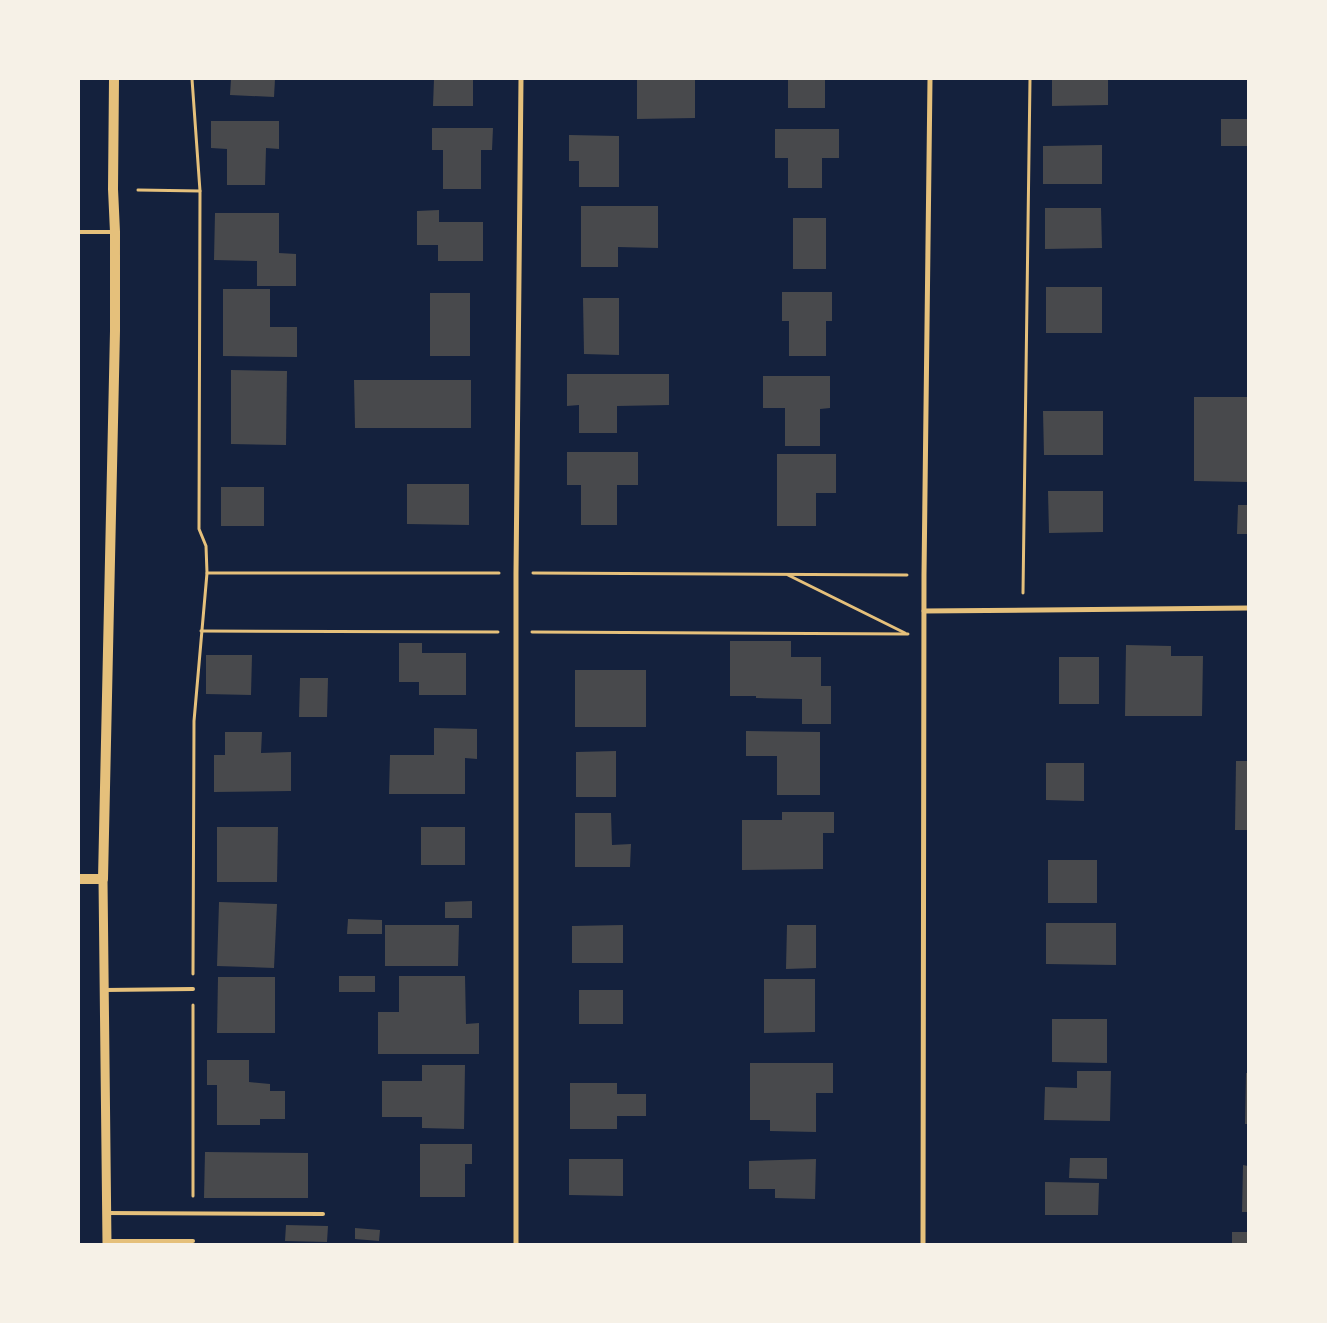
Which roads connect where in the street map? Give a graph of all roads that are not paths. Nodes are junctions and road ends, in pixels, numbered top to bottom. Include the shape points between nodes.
1 (114, 79) edge
2 (521, 79) edge
3 (930, 79) edge
4 (79, 232) edge
5 (115, 232) junction
6 (1248, 608) edge
7 (924, 611) junction
8 (79, 879) edge
9 (103, 879) junction
10 (193, 989) road end
11 (104, 990) junction
12 (106, 1213) junction
13 (323, 1214) dead end
14 (193, 1241) dead end
15 (107, 1243) edge
16 (516, 1244) edge
17 (923, 1244) edge

1 - 5 main road
2 - 16 street via 516,632
3 - 7 street
4 - 5 lane
5 - 9 main road
6 - 7 street
7 - 17 street
8 - 9 main road
9 - 11 street
10 - 11 lane
11 - 12 street
12 - 13 lane
12 - 15 street
14 - 15 lane

